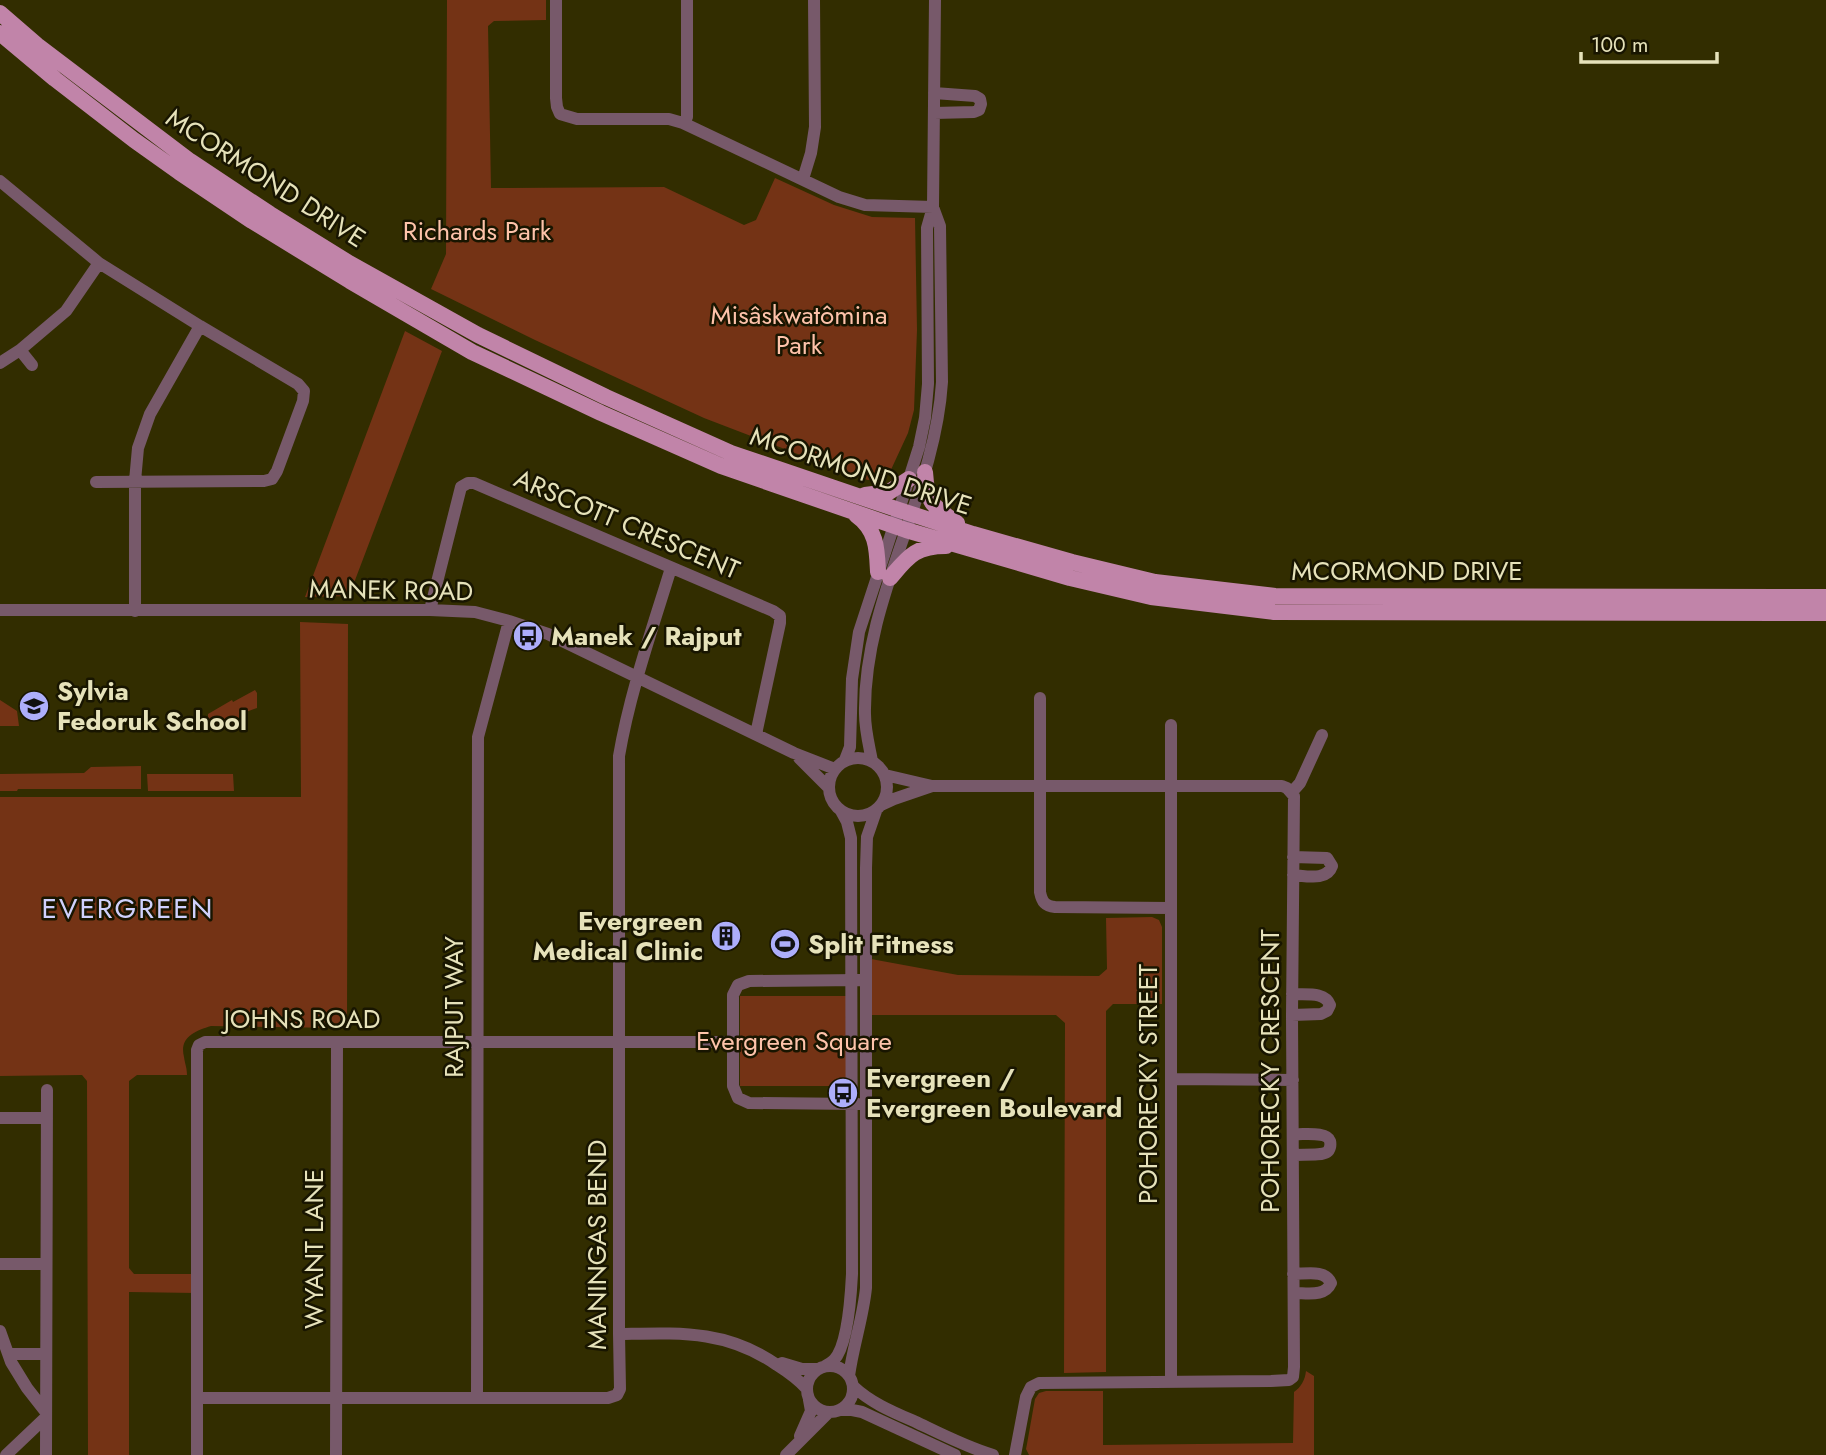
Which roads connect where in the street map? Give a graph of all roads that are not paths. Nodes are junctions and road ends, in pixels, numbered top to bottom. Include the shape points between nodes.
1 (556, 0) edge
2 (687, 0) edge
3 (814, 0) edge
4 (935, 0) edge
5 (0, 13) edge
6 (0, 33) edge
7 (933, 93) junction
8 (934, 113) junction
9 (684, 123) junction
10 (803, 179) junction
11 (0, 181) edge
12 (933, 207) junction
13 (99, 263) junction
14 (200, 327) junction
15 (20, 350) junction
16 (0, 363) edge
17 (32, 365) dead end
18 (925, 472) junction
19 (909, 479) junction
20 (135, 481) junction
21 (96, 482) dead end
22 (859, 495) junction
23 (845, 508) junction
24 (903, 520) junction
25 (974, 534) junction
26 (959, 547) junction
27 (671, 568) junction
28 (884, 575) junction
29 (1826, 597) edge
30 (0, 610) edge
31 (430, 610) junction
32 (135, 611) junction
33 (1826, 614) edge
34 (509, 621) junction
35 (638, 677) junction
36 (1040, 698) dead end
37 (1171, 725) dead end
38 (756, 734) junction
39 (1322, 735) dead end
40 (794, 753) junction
41 (872, 761) junction
42 (840, 765) junction
43 (885, 775) junction
44 (932, 786) junction
45 (828, 787) junction
46 (1040, 787) junction
47 (1170, 787) junction
48 (1292, 792) junction
49 (879, 808) junction
50 (841, 811) junction
51 (1293, 857) junction
52 (1293, 875) junction
53 (1170, 908) junction
54 (851, 980) junction
55 (865, 980) junction
56 (1292, 994) junction
57 (1292, 1015) junction
58 (620, 1041) junction
59 (337, 1042) junction
60 (477, 1042) junction
61 (733, 1042) junction
62 (1172, 1079) junction
63 (1293, 1080) junction
64 (47, 1090) dead end
65 (852, 1104) junction
66 (866, 1104) junction
67 (0, 1118) edge
68 (47, 1118) junction
69 (1293, 1134) junction
70 (1293, 1155) junction
71 (0, 1264) edge
72 (46, 1264) junction
73 (1293, 1274) junction
74 (1294, 1293) junction
75 (0, 1331) edge
76 (619, 1334) junction
77 (8, 1354) junction
78 (46, 1354) junction
79 (771, 1360) junction
80 (821, 1368) junction
81 (851, 1381) junction
82 (1171, 1381) junction
83 (808, 1394) junction
84 (336, 1397) junction
85 (477, 1397) junction
86 (197, 1398) junction
87 (834, 1411) junction
88 (45, 1415) junction
89 (790, 1450) edge
90 (6, 1455) edge
91 (46, 1455) edge
92 (197, 1455) edge
93 (337, 1455) edge
94 (955, 1455) edge
95 (993, 1455) edge
96 (1015, 1455) edge

1 - 9 street via 556,107 560,114 577,119
2 - 9 street
3 - 10 street via 815,127
4 - 7 street
5 - 22 main road, MCORMOND DRIVE via 190,161 349,263 478,335 594,391 731,453
6 - 23 main road, MCORMOND DRIVE via 179,172 252,221 472,352 721,466
7 - 8 street
7 - 8 street via 975,96 981,104 974,112
8 - 12 street
9 - 10 street
10 - 12 street via 865,205
11 - 13 street
12 - 18 street via 940,226 942,382 938,423
12 - 19 street via 927,228 927,401 923,434
13 - 14 street
13 - 15 street via 66,311
14 - 20 street via 149,414 138,448
14 - 20 street via 304,391 277,471 264,481
15 - 16 street
15 - 17 street
18 - 24 street
18 - 25 main road via 928,494 937,509
19 - 22 main road via 889,492
19 - 24 street
20 - 21 street
20 - 32 street
22 - 24 main road, MCORMOND DRIVE
23 - 24 main road, MCORMOND DRIVE
23 - 28 main road via 869,526
24 - 25 main road, MCORMOND DRIVE
24 - 26 main road, MCORMOND DRIVE
24 - 28 street
25 - 29 main road, MCORMOND DRIVE via 1155,582 1275,596
26 - 28 main road via 918,550
26 - 33 main road, MCORMOND DRIVE via 1151,597 1274,612
27 - 31 street, ARSCOTT CRESCENT via 468,483 461,487
27 - 35 street, MANINGAS BEND
27 - 38 street, ARSCOTT CRESCENT via 780,617
28 - 41 street via 867,676 865,714
28 - 42 street via 856,647 850,747
30 - 32 street, MANEK ROAD
31 - 32 street, MANEK ROAD
31 - 34 street, MANEK ROAD via 475,612
34 - 35 street, MANEK ROAD via 548,634
34 - 60 street, RAJPUT WAY via 478,737
35 - 38 street, MANEK ROAD
35 - 58 street, MANINGAS BEND via 618,766
36 - 46 street
37 - 47 street, POHORECKY STREET
38 - 40 street, MANEK ROAD
39 - 48 street
40 - 42 street, MANEK ROAD
40 - 45 street, MANEK ROAD
41 - 42 street via 854,758
41 - 43 street
42 - 45 street
43 - 44 street
43 - 49 street via 887,791
44 - 46 street
44 - 49 street
45 - 50 street
46 - 47 street
46 - 53 street via 1040,892 1044,903
47 - 48 street via 1282,786
47 - 53 street, POHORECKY STREET
48 - 51 street, POHORECKY CRESCENT
49 - 50 street via 858,817
49 - 55 street via 867,837
50 - 54 street via 851,838
51 - 52 street, POHORECKY CRESCENT
51 - 52 street via 1324,858 1332,866 1325,876
52 - 56 street, POHORECKY CRESCENT
53 - 62 street, POHORECKY STREET
54 - 55 street
54 - 61 street via 743,982 733,995
54 - 65 street
55 - 66 street
56 - 57 street, POHORECKY CRESCENT
56 - 57 street via 1321,995 1330,1005 1321,1014
57 - 63 street, POHORECKY CRESCENT
58 - 60 street, JOHNS ROAD
58 - 61 street, JOHNS ROAD
58 - 76 street, MANINGAS BEND
59 - 60 street, JOHNS ROAD
59 - 84 street, WYANT LANE
59 - 86 street, JOHNS ROAD via 199,1045
60 - 85 street, RAJPUT WAY
61 - 65 street via 733,1086 743,1102
62 - 63 street
62 - 82 street, POHORECKY STREET
63 - 69 street, POHORECKY CRESCENT
64 - 68 street
65 - 66 street
65 - 80 street via 851,1295 839,1350 833,1361
66 - 81 street via 866,1288
67 - 68 street
68 - 72 street
69 - 70 street, POHORECKY CRESCENT
69 - 70 street via 1323,1135 1330,1144 1324,1153
70 - 73 street, POHORECKY CRESCENT
71 - 72 street
72 - 78 street
73 - 74 street, POHORECKY CRESCENT
73 - 74 street via 1322,1274 1331,1283 1322,1293
74 - 82 street, POHORECKY CRESCENT via 1292,1379
75 - 77 street
76 - 79 street via 703,1335
76 - 85 street, MANINGAS BEND via 617,1395
77 - 78 street
77 - 88 street
78 - 88 street
79 - 80 street via 802,1369
79 - 83 street via 794,1376
80 - 81 street via 838,1368
80 - 83 street via 808,1381
81 - 87 street via 850,1400
81 - 95 street via 870,1401
82 - 96 street, POHORECKY CRESCENT via 1034,1384 1026,1397
83 - 87 street via 814,1406
83 - 89 street via 811,1411
84 - 85 street, MANINGAS BEND
84 - 86 street, MANINGAS BEND
84 - 93 street, WYANT LANE
86 - 92 street, JOHNS ROAD
87 - 89 street
87 - 94 street via 862,1412
88 - 90 street
88 - 91 street

